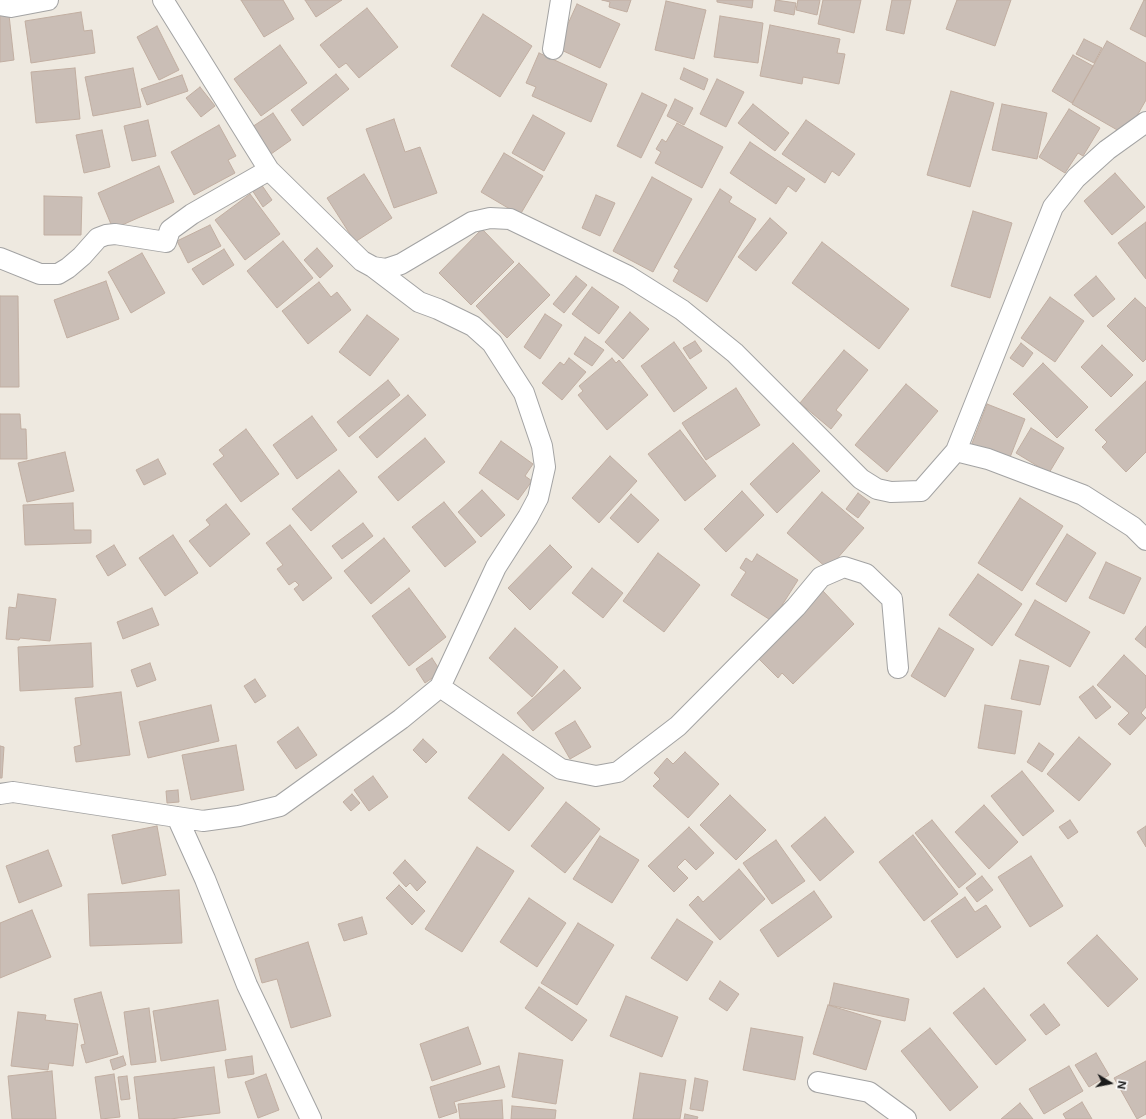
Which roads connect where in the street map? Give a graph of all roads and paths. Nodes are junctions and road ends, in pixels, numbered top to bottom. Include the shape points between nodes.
1 (48, 0) edge
2 (163, 0) edge
3 (561, 0) edge
4 (0, 5) edge
5 (553, 49) dead end
6 (1146, 122) edge
7 (269, 170) junction
8 (0, 258) edge
9 (373, 267) junction
10 (956, 451) junction
11 (1142, 528) edge
12 (898, 668) dead end
13 (440, 687) junction
14 (0, 794) edge
15 (177, 817) junction
16 (818, 1082) dead end
17 (311, 1119) edge
18 (906, 1119) edge

1 - 4 street via 11,7
2 - 7 street
3 - 5 street
6 - 10 street via 1107,150 1076,178 1053,207
7 - 8 street via 192,214 170,230 166,242 115,234 106,235 98,238 82,256 58,274 40,274
7 - 9 street via 362,261
9 - 10 street via 386,269 401,264 472,222 490,218 510,219 628,276 682,310 734,353 861,479 877,489 891,492 920,491
9 - 13 street via 418,302 473,326 492,343 524,393 542,446 545,467 538,498 496,567
10 - 11 street via 988,459 1083,495
12 - 13 street via 892,599 866,574 844,567 821,577 796,607 678,726 618,772 596,776 560,769
13 - 15 street via 401,719 280,806 240,816 203,821
14 - 15 street via 13,792
15 - 17 street via 247,985
16 - 18 street via 868,1092

